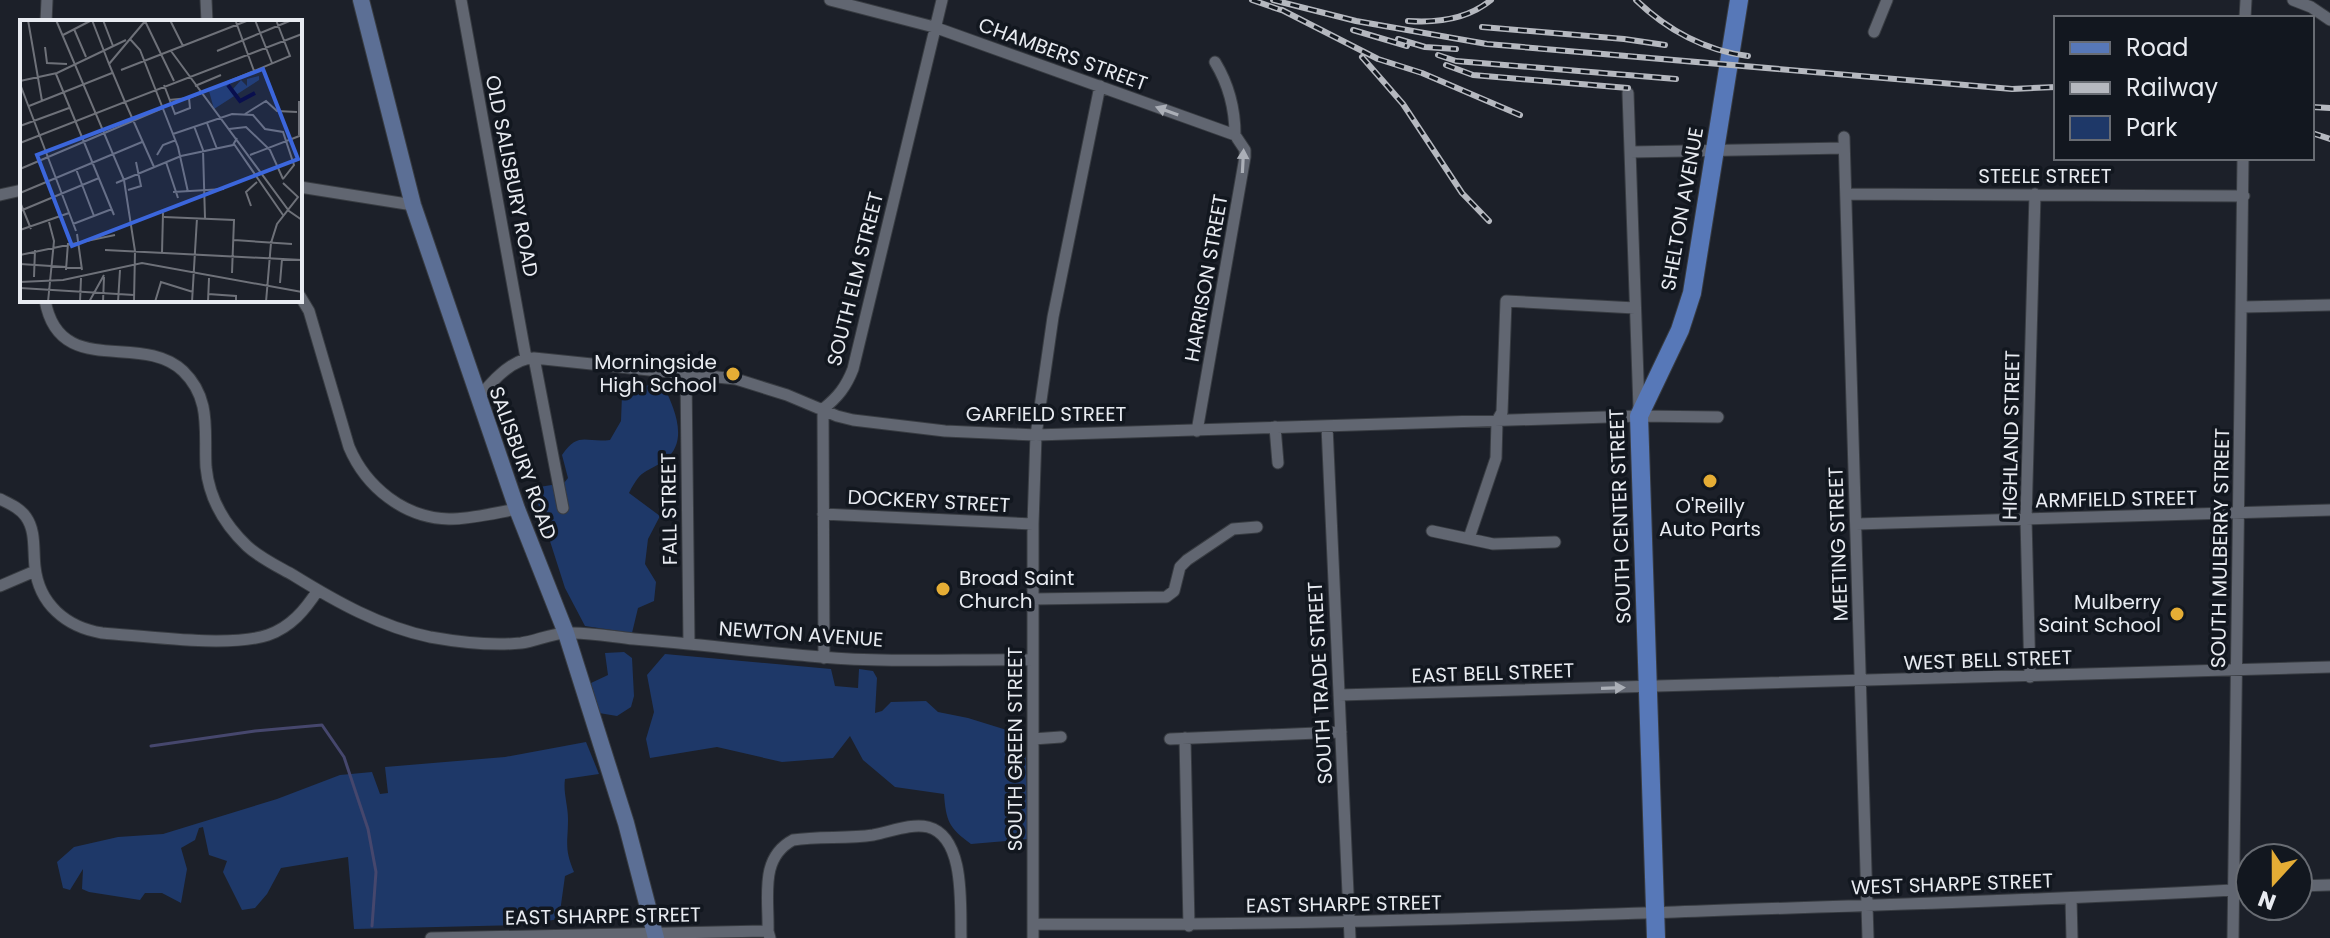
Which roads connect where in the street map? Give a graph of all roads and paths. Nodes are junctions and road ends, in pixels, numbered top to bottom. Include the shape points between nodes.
1 (47, 0) edge
2 (206, 0) edge
3 (361, 0) edge
4 (461, 0) edge
5 (830, 0) edge
6 (942, 0) edge
7 (1739, 0) edge
8 (1887, 0) edge
9 (2293, 0) edge
10 (46, 20) edge
11 (207, 20) edge
12 (2330, 20) edge
13 (934, 27) junction
14 (1874, 32) dead end
15 (1215, 62) dead end
16 (1100, 86) junction
17 (1628, 93) dead end
18 (1235, 135) junction
19 (1715, 151) junction
20 (1630, 152) junction
21 (2243, 160) edge
22 (302, 187) edge
23 (20, 190) edge
24 (1846, 194) junction
25 (2035, 194) junction
26 (0, 195) edge
27 (2244, 196) junction
28 (413, 205) junction
29 (302, 299) edge
30 (45, 302) edge
31 (2330, 305) edge
32 (2242, 307) junction
33 (1635, 308) junction
34 (530, 358) junction
35 (686, 374) junction
36 (478, 399) junction
37 (823, 409) junction
38 (1639, 416) junction
39 (1718, 417) dead end
40 (1497, 421) junction
41 (1327, 426) junction
42 (1275, 427) junction
43 (1197, 431) junction
44 (1036, 435) junction
45 (1278, 463) dead end
46 (0, 499) edge
47 (563, 508) dead end
48 (517, 509) junction
49 (2330, 510) edge
50 (823, 514) junction
51 (2239, 514) junction
52 (2026, 519) junction
53 (1033, 524) junction
54 (1856, 524) junction
55 (1257, 527) dead end
56 (1432, 531) dead end
57 (1469, 538) junction
58 (1555, 542) dead end
59 (35, 571) junction
60 (0, 586) edge
61 (318, 590) junction
62 (1033, 599) junction
63 (566, 633) junction
64 (689, 643) junction
65 (824, 658) junction
66 (1033, 660) junction
67 (2330, 667) edge
68 (2237, 669) junction
69 (2030, 677) junction
70 (1860, 681) junction
71 (1648, 687) junction
72 (1339, 695) junction
73 (1341, 732) junction
74 (1061, 737) dead end
75 (1185, 738) junction
76 (1033, 739) junction
77 (1170, 739) dead end
78 (2233, 890) junction
79 (2071, 898) junction
80 (1867, 905) junction
81 (1655, 913) junction
82 (1350, 922) junction
83 (1033, 924) junction
84 (1189, 926) junction
85 (769, 934) edge
86 (655, 935) edge
87 (431, 938) edge
88 (961, 938) edge
89 (1033, 938) edge
90 (1350, 938) edge
91 (1656, 938) edge
92 (1868, 938) edge
93 (2072, 938) edge
94 (2233, 938) edge

1 - 10 street
2 - 11 street
3 - 28 street, SALISBURY ROAD
4 - 34 street, OLD SALISBURY ROAD
5 - 13 street, CHAMBERS STREET
6 - 13 street, SOUTH ELM STREET
7 - 19 main road, SHELTON AVENUE
8 - 14 street
9 - 12 street
13 - 16 street, CHAMBERS STREET
13 - 37 street, SOUTH ELM STREET via 853,369 837,399
15 - 18 street, HARRISON STREET via 1231,100
18 -> 16 street, CHAMBERS STREET
16 - 44 street, SOUTH GREEN STREET via 1053,317
17 - 20 street, SOUTH CENTER STREET
43 -> 18 street, HARRISON STREET via 1245,157
19 - 20 street
19 - 24 street, MEETING STREET via 1844,142
19 - 38 main road, SHELTON AVENUE via 1692,293
20 - 33 street, SOUTH CENTER STREET
21 - 27 street, SOUTH MULBERRY STREET
22 - 28 street
23 - 26 street
24 - 25 street, STEELE STREET
24 - 54 street, MEETING STREET
25 - 27 street, STEELE STREET
25 - 52 street, HIGHLAND STREET
27 - 32 street, SOUTH MULBERRY STREET
28 - 36 street, SALISBURY ROAD
29 - 48 street via 349,447 358,469 374,487 409,509 437,517
30 - 61 street, NEWTON AVENUE via 56,330 72,343 148,356 181,368 204,405 206,469 219,510 251,549
31 - 32 street
32 - 51 street, SOUTH MULBERRY STREET
33 - 38 street, SOUTH CENTER STREET
33 - 40 street via 1506,301 1502,412
34 - 35 street, GARFIELD STREET
34 - 36 street via 491,382
34 - 47 street, OLD SALISBURY ROAD
35 - 37 street, GARFIELD STREET via 751,382
35 - 64 street, FALL STREET
36 - 48 street, SALISBURY ROAD
37 - 44 street, GARFIELD STREET via 853,420
37 - 50 street
38 - 39 street, GARFIELD STREET
38 - 40 street, GARFIELD STREET
38 - 71 main road, SOUTH CENTER STREET
40 - 41 street, GARFIELD STREET
40 - 57 street via 1496,458
41 - 42 street, GARFIELD STREET
41 - 72 street, SOUTH TRADE STREET
42 - 43 street, GARFIELD STREET
42 - 45 street
43 - 44 street, GARFIELD STREET
44 - 53 street, SOUTH GREEN STREET
46 - 59 street via 21,511 31,527
48 - 63 street, SALISBURY ROAD
49 - 51 street, ARMFIELD STREET
50 - 53 street, DOCKERY STREET
50 - 65 street
51 - 52 street, ARMFIELD STREET
51 - 68 street, SOUTH MULBERRY STREET
52 - 54 street, ARMFIELD STREET
52 - 69 street, HIGHLAND STREET
53 - 62 street, SOUTH GREEN STREET
54 - 70 street, MEETING STREET
55 - 62 street via 1233,529 1187,560 1166,597
56 - 57 street
57 - 58 street via 1493,544
59 - 60 street
59 - 61 street via 51,607 65,620 102,633 219,640 269,635 289,625
61 - 63 street, NEWTON AVENUE via 379,621 431,637 519,643
62 - 66 street, SOUTH GREEN STREET
63 - 64 street, NEWTON AVENUE
63 - 86 street, SALISBURY ROAD
64 - 65 street, NEWTON AVENUE
65 - 66 street, NEWTON AVENUE
66 - 76 street, SOUTH GREEN STREET
67 - 68 street, WEST BELL STREET
68 - 69 street, WEST BELL STREET
68 - 78 street, SOUTH MULBERRY STREET
69 - 70 street, WEST BELL STREET
70 - 71 street, WEST BELL STREET
70 - 80 street, MEETING STREET
72 -> 71 street, EAST BELL STREET
71 - 81 main road, SOUTH CENTER STREET
72 - 73 street, SOUTH TRADE STREET
73 - 75 street
73 - 82 street, SOUTH TRADE STREET
74 - 76 street
75 - 77 street
75 - 84 street
76 - 83 street, SOUTH GREEN STREET
78 - 79 street, WEST SHARPE STREET
78 - 94 street, SOUTH MULBERRY STREET
79 - 80 street, WEST SHARPE STREET
79 - 93 street
80 - 81 street, WEST SHARPE STREET
80 - 92 street, MEETING STREET
81 - 82 street, EAST SHARPE STREET
81 - 91 main road, SOUTH CENTER STREET
82 - 84 street, EAST SHARPE STREET
82 - 90 street, SOUTH TRADE STREET
83 - 84 street, EAST SHARPE STREET
83 - 89 street, SOUTH GREEN STREET
85 - 86 street, EAST SHARPE STREET
85 - 88 street via 769,869 781,846 806,838 928,827 954,849
86 - 87 street, EAST SHARPE STREET

